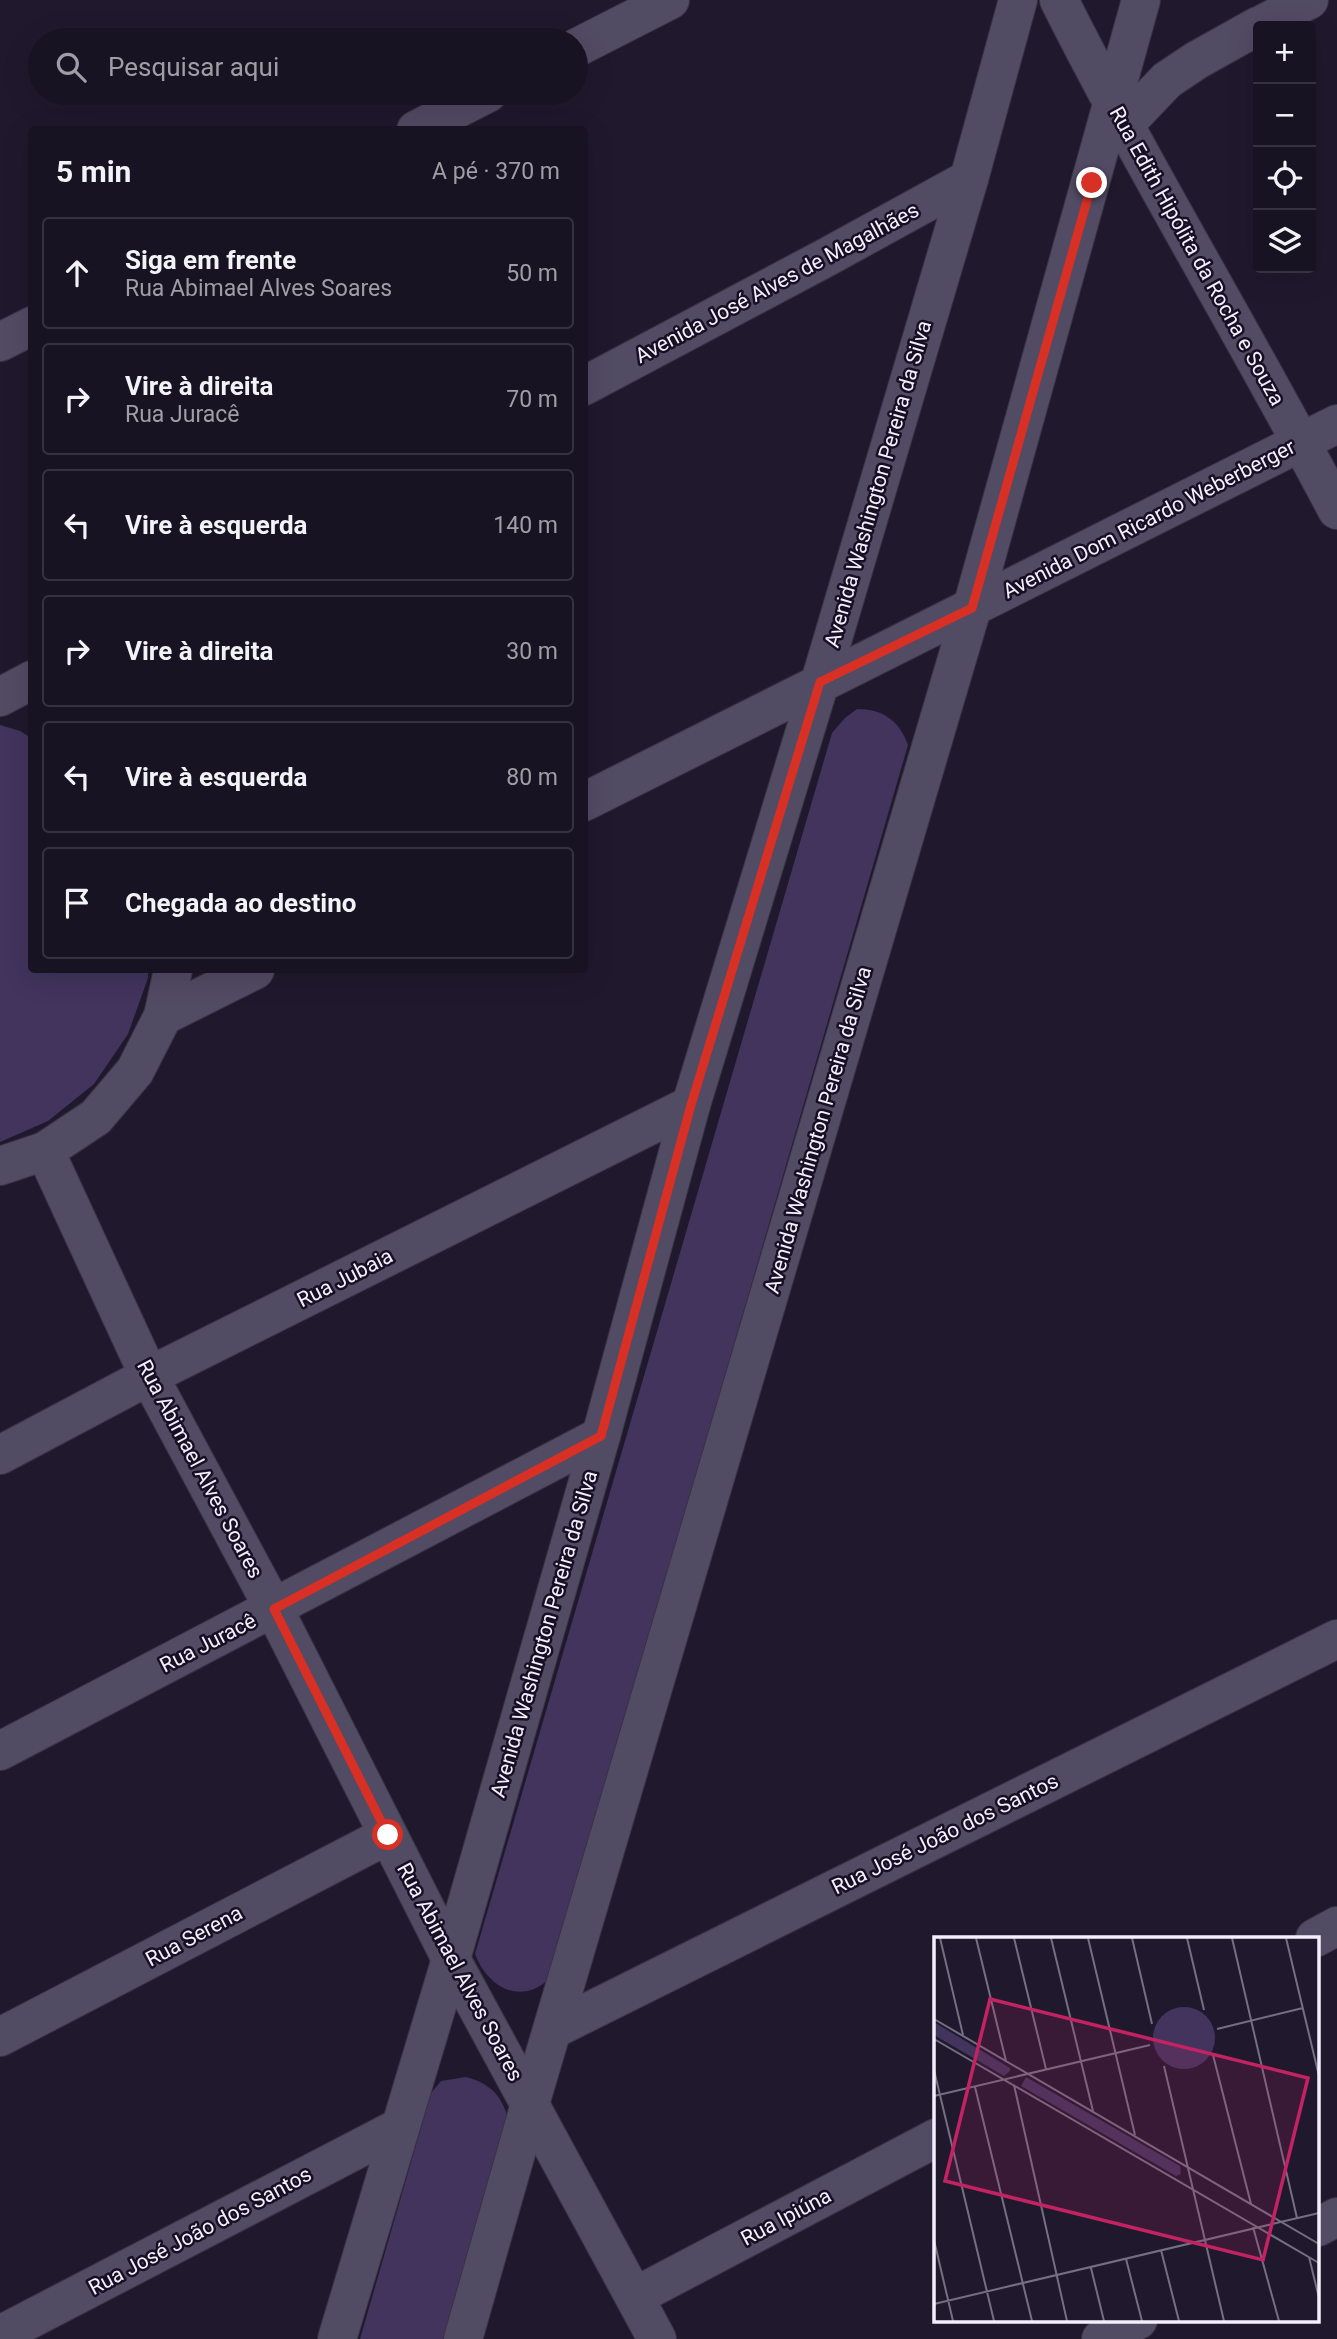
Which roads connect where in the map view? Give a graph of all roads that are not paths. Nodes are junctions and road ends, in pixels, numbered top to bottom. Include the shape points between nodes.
1 (670, 0) edge
2 (1018, 0) edge
3 (1059, 0) edge
4 (1142, 0) edge
5 (1309, 0) edge
6 (1268, 21) edge
7 (1253, 29) edge
8 (588, 42) edge
9 (465, 105) edge
10 (1118, 114) junction
11 (424, 126) edge
12 (969, 179) junction
13 (28, 328) edge
14 (0, 342) edge
15 (588, 384) edge
16 (1337, 424) edge
17 (1302, 443) junction
18 (1337, 510) edge
19 (972, 608) junction
20 (28, 682) edge
21 (820, 682) junction
22 (0, 697) edge
23 (28, 709) edge
24 (588, 800) edge
25 (172, 973) edge
26 (249, 973) edge
27 (163, 1016) junction
28 (691, 1105) junction
29 (46, 1151) junction
30 (0, 1166) edge
31 (149, 1376) junction
32 (601, 1436) junction
33 (0, 1455) edge
34 (274, 1609) junction
35 (1337, 1640) edge
36 (0, 1751) edge
37 (388, 1835) junction
38 (1337, 1926) edge
39 (1317, 1937) edge
40 (451, 1959) junction
41 (554, 2029) junction
42 (0, 2037) edge
43 (530, 2104) junction
44 (400, 2127) junction
45 (934, 2139) edge
46 (1337, 2217) edge
47 (1320, 2226) edge
48 (636, 2296) junction
49 (1134, 2322) edge
50 (0, 2335) edge
51 (337, 2339) edge
52 (463, 2339) edge
53 (657, 2339) edge
54 (1101, 2339) edge

1 - 8 street
2 - 12 street, Avenida Washington Pereira da Silva
3 - 10 street, Rua Edith Hipólita da Rocha e Souza
4 - 10 street, Avenida Washington Pereira da Silva
5 - 6 street
7 - 10 street
9 - 11 street
10 - 17 street, Rua Edith Hipólita da Rocha e Souza
10 - 19 street, Avenida Washington Pereira da Silva via 1092,183
12 - 15 street, Avenida José Alves de Magalhães
12 - 21 street, Avenida Washington Pereira da Silva
13 - 14 street
16 - 17 street, Avenida Dom Ricardo Weberberger
17 - 18 street, Rua Edith Hipólita da Rocha e Souza
17 - 19 street, Avenida Dom Ricardo Weberberger
19 - 21 street, Avenida Dom Ricardo Weberberger
19 - 41 street, Avenida Washington Pereira da Silva
20 - 22 street
21 - 24 street, Avenida Dom Ricardo Weberberger
21 - 28 street, Avenida Washington Pereira da Silva
22 - 23 street
25 - 27 street
26 - 27 street
27 - 29 street via 135,1071 96,1117
28 - 31 street, Rua Jubaia
28 - 32 street, Avenida Washington Pereira da Silva
29 - 30 street
29 - 31 street, Rua Abimael Alves Soares
31 - 33 street, Rua Jubaia
31 - 34 street, Rua Abimael Alves Soares
32 - 34 street, Rua Juracê
32 - 40 street, Avenida Washington Pereira da Silva
34 - 36 street, Rua Juracê
34 - 37 street, Rua Abimael Alves Soares
35 - 41 street, Rua José João dos Santos
37 - 40 street, Rua Abimael Alves Soares
37 - 42 street, Rua Serena
38 - 39 street
40 - 43 street, Rua Abimael Alves Soares
40 - 44 street, Avenida Washington Pereira da Silva
41 - 43 street, Avenida Washington Pereira da Silva
43 - 48 street, Rua Abimael Alves Soares
43 - 52 street, Avenida Washington Pereira da Silva
44 - 50 street, Rua José João dos Santos
44 - 51 street, Avenida Washington Pereira da Silva
45 - 48 street, Rua Ipiúna
46 - 47 street
48 - 53 street, Rua Abimael Alves Soares
49 - 54 street

